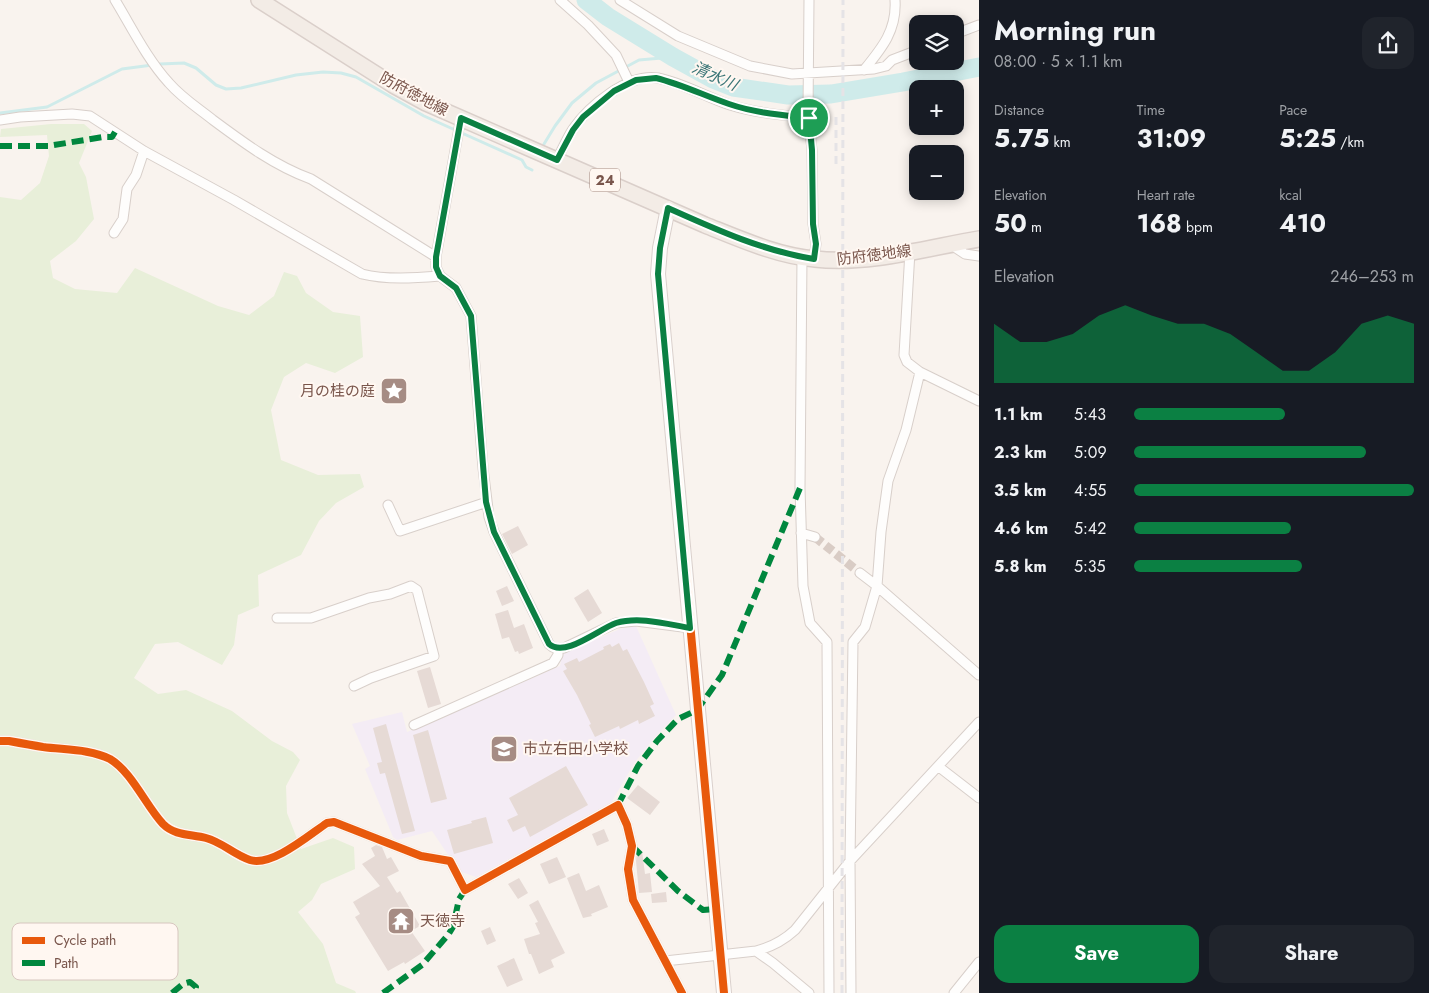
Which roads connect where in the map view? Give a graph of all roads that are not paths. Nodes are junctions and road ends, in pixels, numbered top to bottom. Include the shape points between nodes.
1 (115, 0) edge
2 (258, 0) edge
3 (620, 0) edge
4 (809, 0) edge
5 (895, 0) edge
6 (564, 1) edge
7 (979, 25) edge
8 (964, 31) edge
9 (909, 53) edge
10 (864, 70) junction
11 (808, 77) junction
12 (629, 82) junction
13 (808, 115) junction
14 (461, 118) junction
15 (0, 120) edge
16 (144, 151) junction
17 (557, 160) junction
18 (668, 208) junction
19 (114, 233) dead end
20 (979, 239) edge
21 (949, 244) junction
22 (910, 251) junction
23 (979, 256) edge
24 (436, 257) junction
25 (808, 258) junction
26 (440, 276) junction
27 (920, 372) junction
28 (979, 401) edge
29 (486, 502) junction
30 (388, 505) dead end
31 (801, 533) junction
32 (815, 537) tunnel mouth
33 (860, 573) tunnel mouth
34 (877, 586) junction
35 (277, 618) dead end
36 (690, 628) junction
37 (558, 649) junction
38 (979, 675) edge
39 (354, 686) dead end
40 (979, 722) edge
41 (414, 725) dead end
42 (0, 742) edge
43 (939, 767) junction
44 (979, 798) edge
45 (850, 861) junction
46 (829, 887) junction
47 (756, 951) junction
48 (721, 956) junction
49 (665, 961) junction
50 (979, 962) edge
51 (682, 993) edge
52 (724, 993) edge
53 (809, 993) edge
54 (829, 993) edge
55 (852, 993) edge
56 (954, 993) edge

1 - 24 street via 150,60 184,98 246,144 291,172 311,179
2 - 14 main road, 防府徳地線 / 24 via 394,85
3 - 11 street via 678,36 750,66
4 - 11 street
5 - 10 street via 888,39
6 - 12 street via 616,55
7 - 8 street
9 - 10 street via 886,66
10 - 11 street
11 - 13 street
12 - 13 street via 656,78 766,114
12 - 17 street via 583,117
13 - 25 street via 816,244
14 - 17 main road, 防府徳地線 / 24
14 - 24 street
15 - 16 street via 20,116 90,116
16 - 19 street via 127,189 123,219
16 - 26 street via 362,274
17 - 18 main road, 防府徳地線 / 24
18 - 25 main road, 防府徳地線 / 24 via 742,240
18 - 36 street via 658,274
20 - 21 main road, 防府徳地線 / 24
21 - 22 main road, 防府徳地線 / 24
21 - 23 street via 965,254
22 - 25 main road, 防府徳地線 / 24 via 859,259
22 - 27 street via 904,354 907,362
24 - 26 street
25 - 31 street
26 - 29 street via 456,288 471,316
27 - 28 street
27 - 34 street via 906,430 888,482
29 - 30 street via 400,532
29 - 37 street via 494,532 549,644
31 - 32 street
31 - 46 street via 803,586 810,623 827,642
33 - 34 street
34 - 38 street
34 - 45 street via 864,627 852,642
35 - 39 street via 310,618 411,586 417,590 434,656
36 - 37 street via 636,621 616,623
36 - 48 street
37 - 41 street via 553,663
40 - 43 street
42 - 49 street via 98,754 112,760 132,781 163,824 174,832 216,841 252,861 280,854 327,823 334,822 421,856 450,861 465,890 618,805 632,846 628,869 633,900
43 - 44 street
43 - 45 street
45 - 46 street
45 - 55 street
46 - 47 street via 785,940
46 - 54 street
47 - 48 street
47 - 53 street
48 - 49 street
48 - 52 street
49 - 51 street
50 - 56 street

